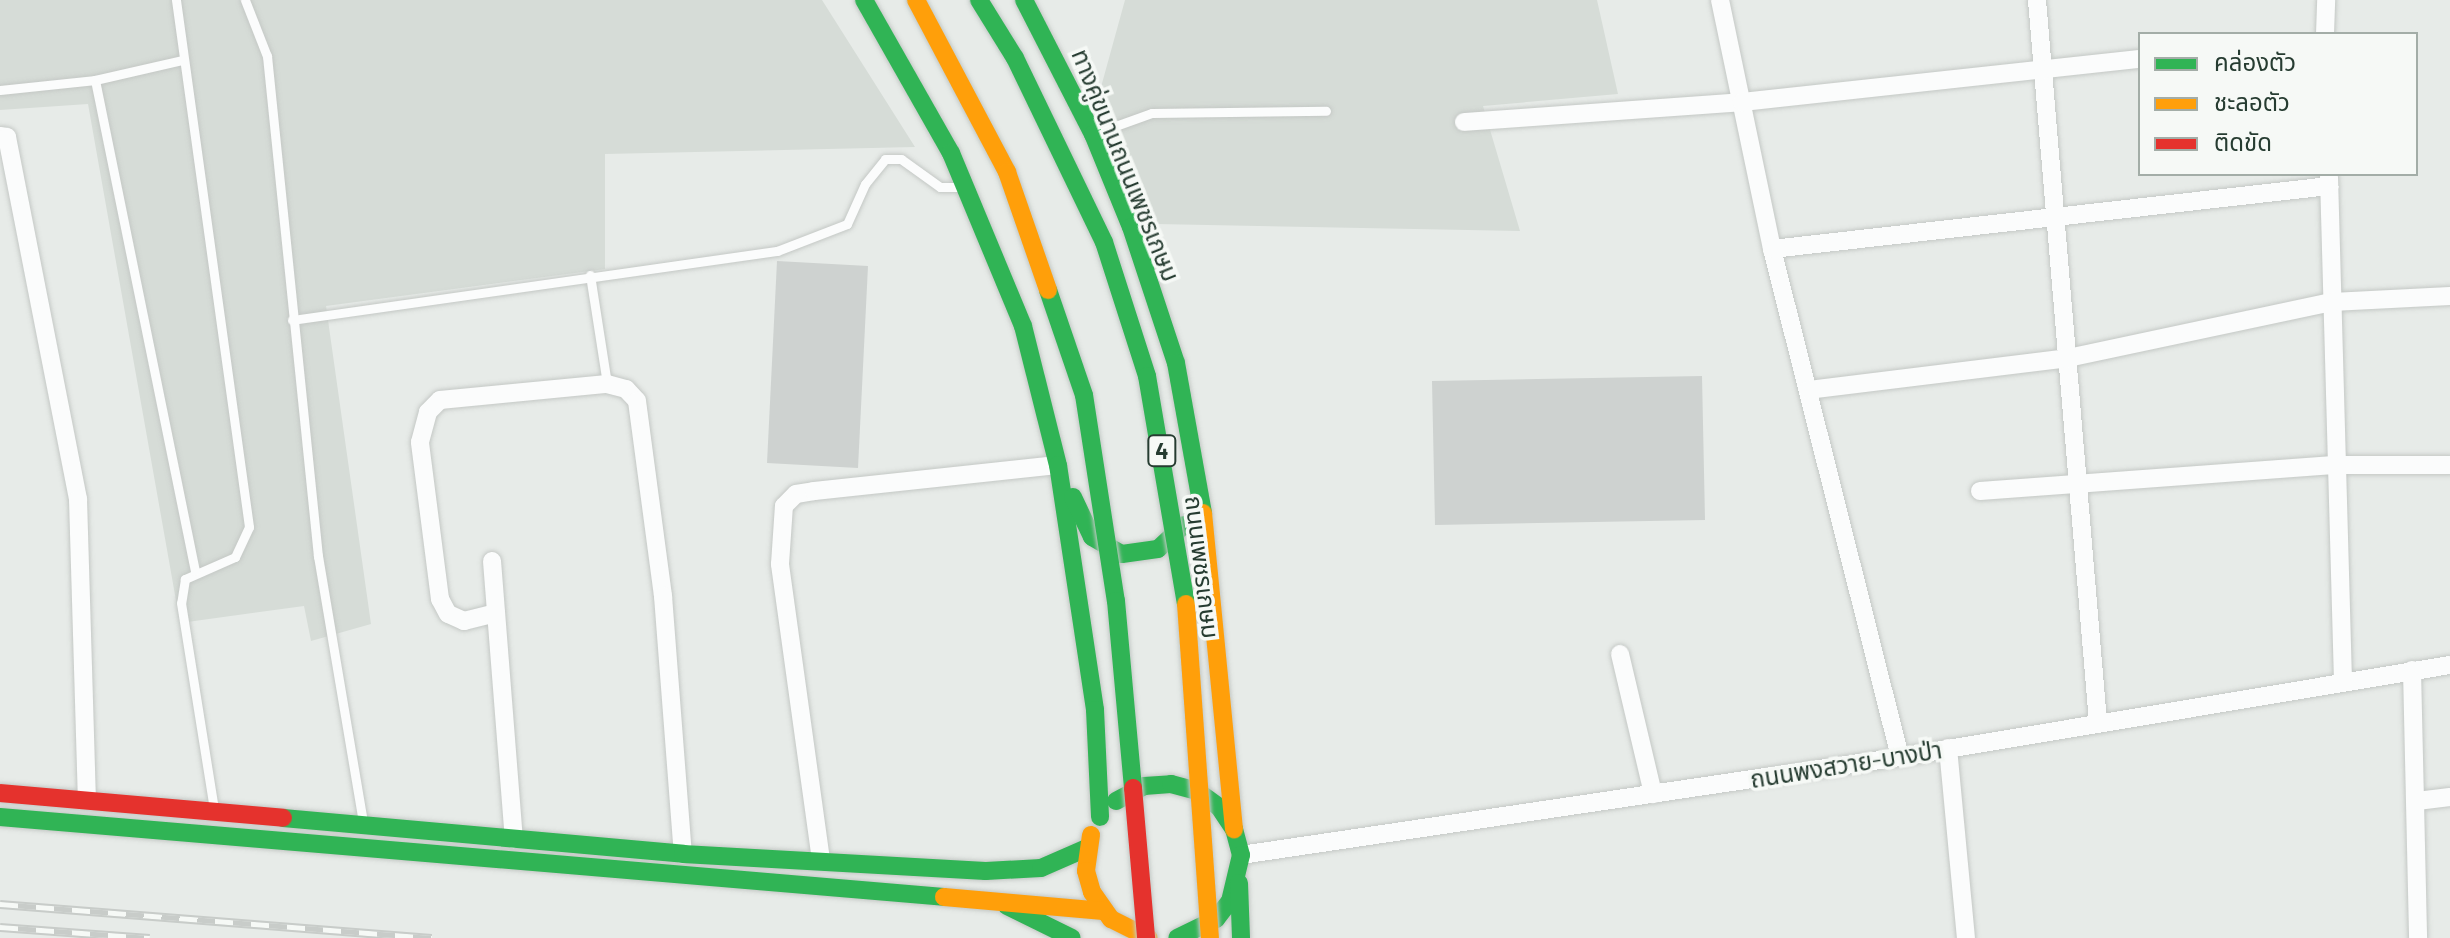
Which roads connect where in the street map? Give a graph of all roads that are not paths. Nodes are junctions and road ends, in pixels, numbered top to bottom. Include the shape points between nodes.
1 (176, 0) edge
2 (245, 0) edge
3 (864, 0) edge
4 (916, 0) edge
5 (979, 0) edge
6 (1024, 0) edge
7 (1720, 0) edge
8 (2037, 0) edge
9 (2326, 0) edge
10 (2325, 32) edge
11 (2138, 59) edge
12 (182, 60) junction
13 (2043, 70) junction
14 (95, 80) junction
15 (0, 90) edge
16 (1742, 102) junction
17 (1326, 111) dead end
18 (1464, 122) dead end
19 (1093, 134) junction
20 (0, 136) edge
21 (2329, 180) edge
22 (965, 186) junction
23 (2056, 219) junction
24 (1772, 249) junction
25 (590, 275) junction
26 (2450, 296) edge
27 (2332, 302) junction
28 (292, 320) junction
29 (2068, 358) junction
30 (1176, 363) junction
31 (607, 384) junction
32 (1808, 390) junction
33 (1045, 405) junction
34 (1058, 465) junction
35 (2337, 465) junction
36 (2450, 465) edge
37 (2079, 487) junction
38 (1980, 491) dead end
39 (492, 561) dead end
40 (195, 571) junction
41 (1186, 601) junction
42 (496, 613) junction
43 (1620, 654) dead end
44 (2450, 665) edge
45 (2412, 670) junction
46 (2343, 680) junction
47 (2098, 722) junction
48 (1948, 748) junction
49 (1900, 757) junction
50 (0, 793) edge
51 (1653, 794) junction
52 (2450, 797) edge
53 (87, 800) junction
54 (2417, 801) junction
55 (214, 812) junction
56 (0, 817) edge
57 (1100, 817) junction
58 (364, 825) junction
59 (1234, 829) junction
60 (514, 839) junction
61 (1087, 848) junction
62 (683, 854) junction
63 (1241, 855) junction
64 (821, 860) junction
65 (1239, 879) junction
66 (996, 901) junction
67 (1107, 915) junction
68 (1072, 938) edge
69 (1115, 938) edge
70 (1147, 938) edge
71 (1177, 938) edge
72 (1210, 938) edge
73 (1230, 938) edge
74 (1241, 938) edge
75 (1966, 938) edge
76 (2418, 938) edge

1 - 12 lane
2 - 28 lane via 267,56
3 - 22 main road via 911,78
4 - 70 main road, bridge via 1007,172 1084,395 1116,601
5 - 41 main road, ถนนเพชรเกษม / 4, bridge via 1015,58 1104,242 1147,376
6 - 19 main road, ทางคู่ขนานถนนเพชรเกษม / 4
7 - 16 street
8 - 13 street
9 - 10 street
11 - 13 street
12 - 14 lane
12 - 40 lane via 249,527 235,557
13 - 16 street
13 - 23 street
14 - 15 lane
14 - 40 lane
16 - 18 street
16 - 24 street
17 - 19 lane via 1152,113
19 - 30 main road, ทางคู่ขนานถนนเพชรเกษม / 4 via 1131,227
20 - 53 street via 7,137 78,499
21 - 23 street
21 - 27 street
22 - 25 lane via 940,187 901,159 885,159 865,184 847,224 799,245
22 - 33 main road via 1023,326
23 - 24 street
23 - 29 street
24 - 32 street
25 - 28 lane
25 - 31 lane
26 - 27 street
27 - 29 street
27 - 35 street
28 - 58 lane via 318,556
29 - 32 street
29 - 37 street
30 - 33 main road via 1191,503 1186,522 1158,549 1122,554 1092,537 1081,523
30 - 59 main road, ทางคู่ขนานถนนเพชรเกษม / 4 via 1198,472 1214,596
31 - 42 street via 440,400 428,412 420,442 440,599 448,614 464,621
31 - 62 street via 626,389 637,401 663,596
32 - 49 street
33 - 34 main road
34 - 57 main road via 1095,710
34 - 64 street via 814,491 796,494 784,506 780,564
35 - 36 street
35 - 37 street
35 - 46 street
37 - 38 street
37 - 47 street
39 - 42 street
40 - 55 lane via 185,579 181,603
41 - 72 main road, ถนนเพชรเกษม / 4, bridge
41 - 73 main road, bridge
42 - 60 street
43 - 51 street
44 - 45 street, ถนนพงสวาย-บางป่า
45 - 46 street, ถนนพงสวาย-บางป่า
45 - 54 street
46 - 47 street, ถนนพงสวาย-บางป่า
47 - 48 street, ถนนพงสวาย-บางป่า
48 - 49 street, ถนนพงสวาย-บางป่า
48 - 75 street
49 - 51 street, ถนนพงสวาย-บางป่า
50 - 53 main road
51 - 63 street, ถนนพงสวาย-บางป่า
52 - 54 street
53 - 55 main road
54 - 76 street
55 - 58 main road
56 - 66 main road
57 - 59 main road via 1119,798 1144,786 1171,784 1197,791 1219,807
57 - 61 main road
58 - 60 main road
59 - 63 main road, ทางคู่ขนานถนนเพชรเกษม
60 - 62 main road
61 - 64 main road via 1060,863 1020,871
61 - 67 main road via 1089,881
62 - 64 main road
63 - 65 main road, ทางคู่ขนานถนนเพชรเกษม
65 - 71 main road via 1216,919
65 - 74 main road
66 - 67 main road
66 - 68 main road
67 - 69 main road
67 - 70 main road

